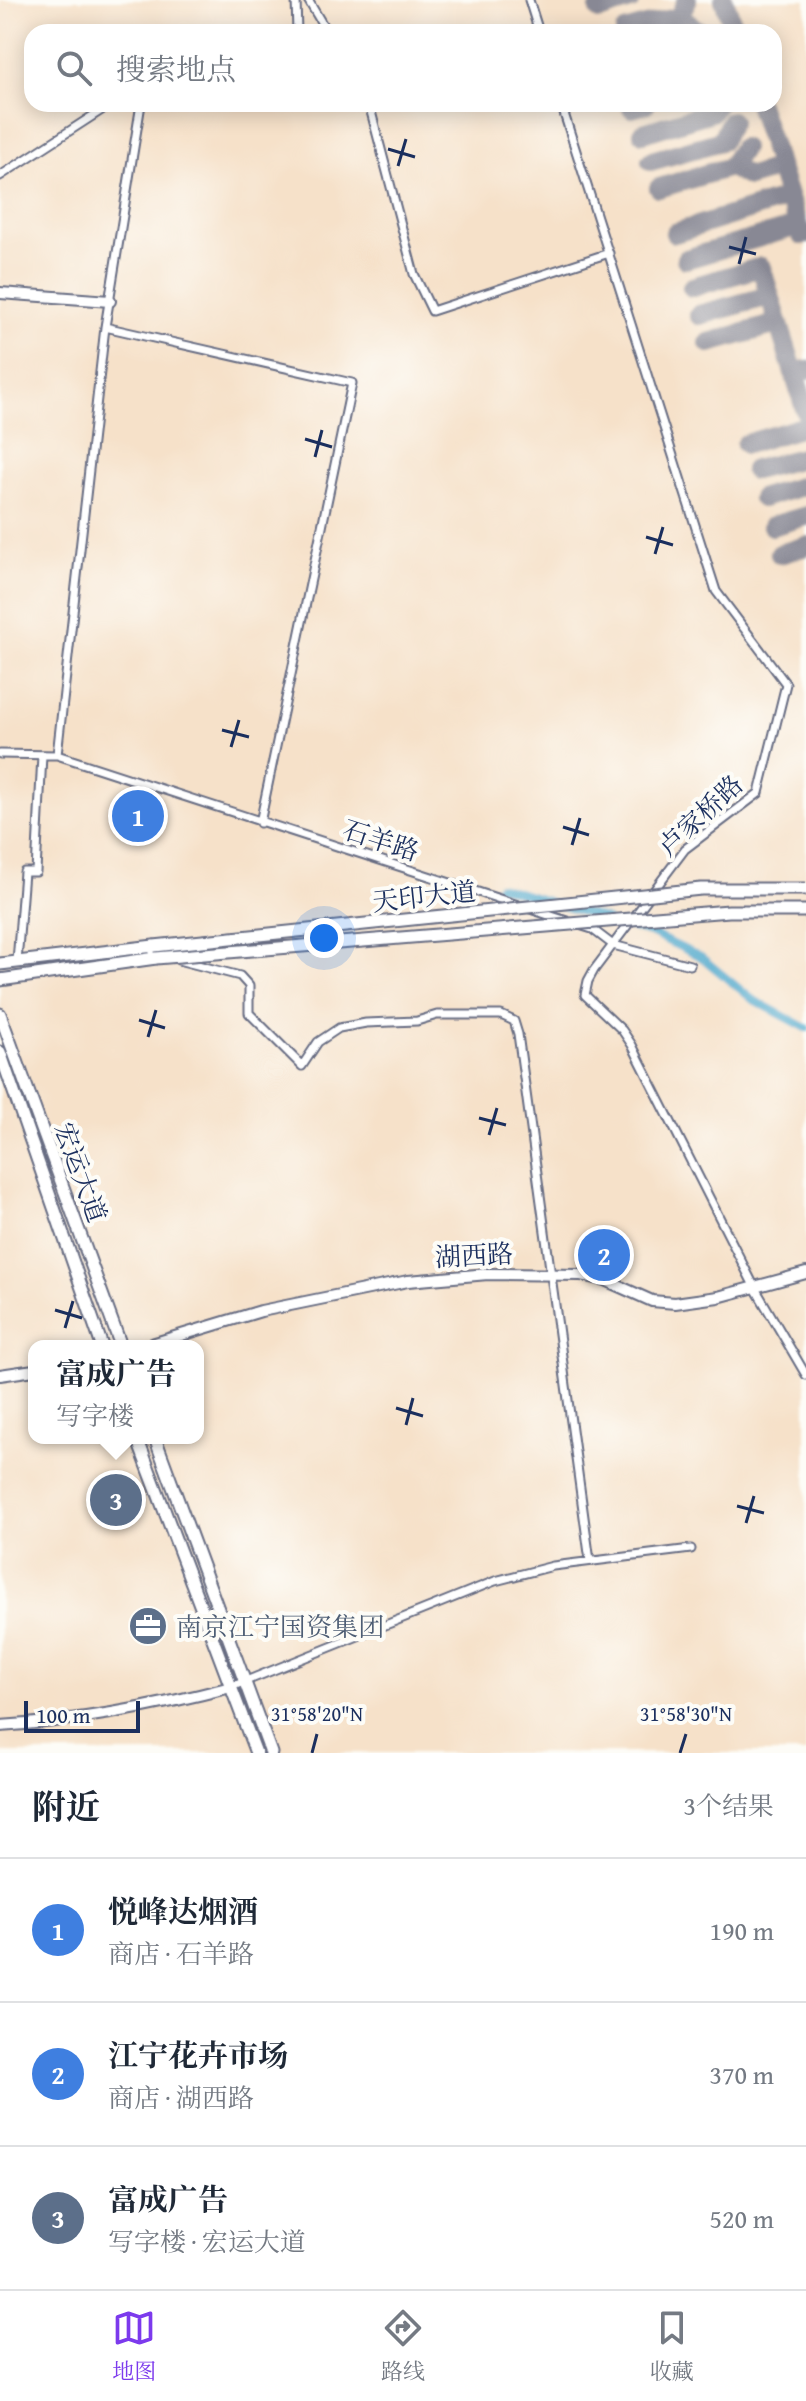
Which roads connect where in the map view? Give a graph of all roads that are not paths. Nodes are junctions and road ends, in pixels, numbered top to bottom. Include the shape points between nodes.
1 (296, 0) edge
2 (308, 0) edge
3 (529, 0) edge
4 (297, 24) edge
5 (322, 24) edge
6 (536, 24) edge
7 (99, 112) edge
8 (140, 112) edge
9 (371, 112) edge
10 (564, 112) edge
11 (0, 176) edge
12 (609, 253) junction
13 (0, 293) edge
14 (110, 301) junction
15 (105, 327) junction
16 (0, 754) edge
17 (42, 755) junction
18 (57, 755) junction
19 (260, 823) junction
20 (806, 889) edge
21 (806, 911) edge
22 (613, 945) junction
23 (155, 952) junction
24 (17, 962) junction
25 (0, 964) edge
26 (690, 965) dead end
27 (0, 980) edge
28 (0, 1014) edge
29 (0, 1052) edge
30 (806, 1273) edge
31 (550, 1274) junction
32 (755, 1288) junction
33 (100, 1340) edge
34 (119, 1340) edge
35 (165, 1340) edge
36 (28, 1371) edge
37 (0, 1375) edge
38 (806, 1375) edge
39 (139, 1444) edge
40 (157, 1444) edge
41 (691, 1549) dead end
42 (590, 1561) junction
43 (245, 1682) junction
44 (231, 1687) junction
45 (0, 1726) edge
46 (256, 1753) edge
47 (271, 1753) edge

1 - 4 street
2 - 5 street
3 - 6 street
7 - 11 street
8 - 14 street
9 - 12 street via 414,274 432,311
10 - 12 street, 卢家桥路
12 - 22 street, 卢家桥路 via 716,591 786,684 759,793 685,849
13 - 14 street
14 - 15 street
15 - 18 street
15 - 19 street via 352,383
16 - 17 street, 石羊路
17 - 18 street, 石羊路
17 - 24 street via 36,872 24,872
18 - 19 street, 石羊路
19 - 22 street, 石羊路 via 592,929
20 - 23 main road, 天印大道, bridge via 701,889
21 - 23 main road, 天印大道, bridge via 729,911
22 - 26 street, 石羊路
22 - 32 street, 卢家桥路 via 594,970 585,995 632,1045
23 - 24 main road, 天印大道
23 - 27 main road, 天印大道
23 - 31 street via 240,976 249,986 249,1013 302,1066 318,1042 339,1028 437,1015 501,1015 514,1021
24 - 25 main road, 天印大道
28 - 34 main road, 宏运大道
29 - 33 main road, 宏运大道
30 - 32 street, 湖西路
31 - 32 street, 湖西路 via 605,1280 652,1301 675,1303
31 - 35 street, 湖西路 via 393,1283 261,1311
31 - 42 street
32 - 38 street, 卢家桥路
36 - 37 street
39 - 44 main road
40 - 43 main road
41 - 42 street
42 - 43 street via 495,1581
43 - 44 street
43 - 47 main road
44 - 45 street via 91,1717
44 - 46 main road

